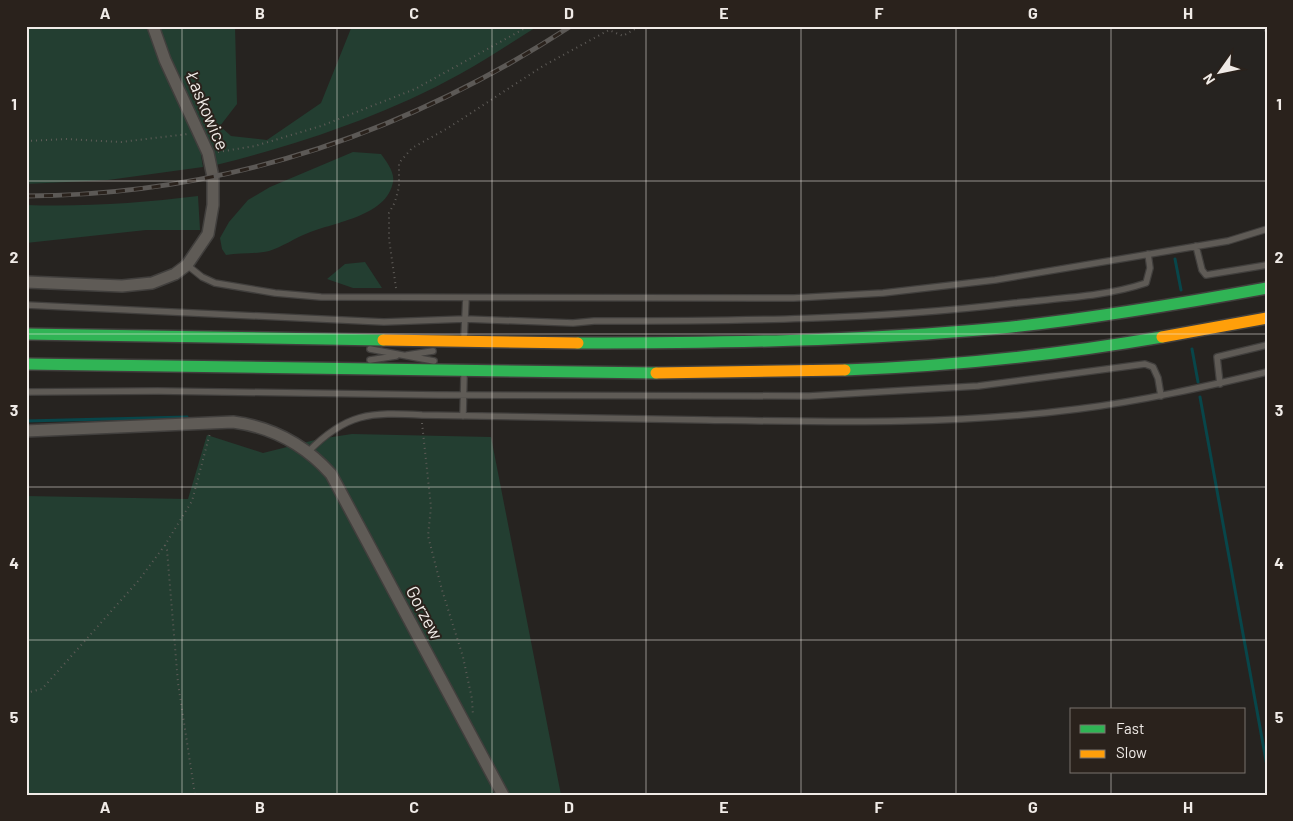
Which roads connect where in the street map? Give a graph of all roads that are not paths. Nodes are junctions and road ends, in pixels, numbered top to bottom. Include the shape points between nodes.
1 (153, 26) edge
2 (1267, 229) edge
3 (1196, 246) junction
4 (1148, 254) junction
5 (187, 265) junction
6 (1267, 266) edge
7 (26, 282) edge
8 (1267, 288) edge
9 (466, 298) junction
10 (26, 305) edge
11 (1267, 318) edge
12 (465, 319) junction
13 (26, 334) edge
14 (314, 339) junction
15 (464, 342) junction
16 (489, 342) junction
17 (1267, 345) edge
18 (353, 346) dead end
19 (362, 348) dead end
20 (450, 348) dead end
21 (440, 349) dead end
22 (402, 355) junction
23 (437, 362) dead end
24 (26, 364) edge
25 (446, 364) dead end
26 (314, 369) junction
27 (464, 371) junction
28 (490, 372) junction
29 (1267, 372) edge
30 (1220, 384) junction
31 (26, 392) edge
32 (464, 393) junction
33 (1161, 396) junction
34 (463, 416) junction
35 (26, 431) edge
36 (308, 452) junction
37 (504, 795) edge

1 - 5 street, Łaskowice via 165,60 208,153 213,177 214,206 208,234
2 - 3 lane via 1228,241
3 - 4 lane
3 - 6 lane via 1206,276
4 - 9 lane via 995,280 883,293 794,298
4 - 12 lane via 1150,268 1146,283 1131,288 1078,298 946,312 766,321 573,323
5 - 7 street via 175,274 152,283 122,286
5 - 9 lane via 215,282 276,293 321,297
8 - 16 highway via 1039,324 875,338 685,343
9 - 12 lane
10 - 12 lane via 384,322
11 - 28 highway via 1178,336 1064,352 878,369 778,373
12 - 15 lane
13 - 14 highway
14 - 15 highway
14 - 18 lane
15 - 16 highway
16 - 20 lane
17 - 30 lane via 1217,357
19 - 22 lane
21 - 22 lane
22 - 23 lane
22 - 26 lane
24 - 26 highway
25 - 28 lane
26 - 27 highway
27 - 28 highway
27 - 32 lane
29 - 30 lane
30 - 33 lane
31 - 32 lane
32 - 33 lane via 809,396 978,386 1145,364 1153,367
32 - 34 lane
33 - 34 lane via 1078,409 952,420 836,423
34 - 36 lane via 386,413 353,420 331,431
35 - 36 street, Gorzew via 233,422 252,425 286,438
36 - 37 street, Gorzew via 331,474

